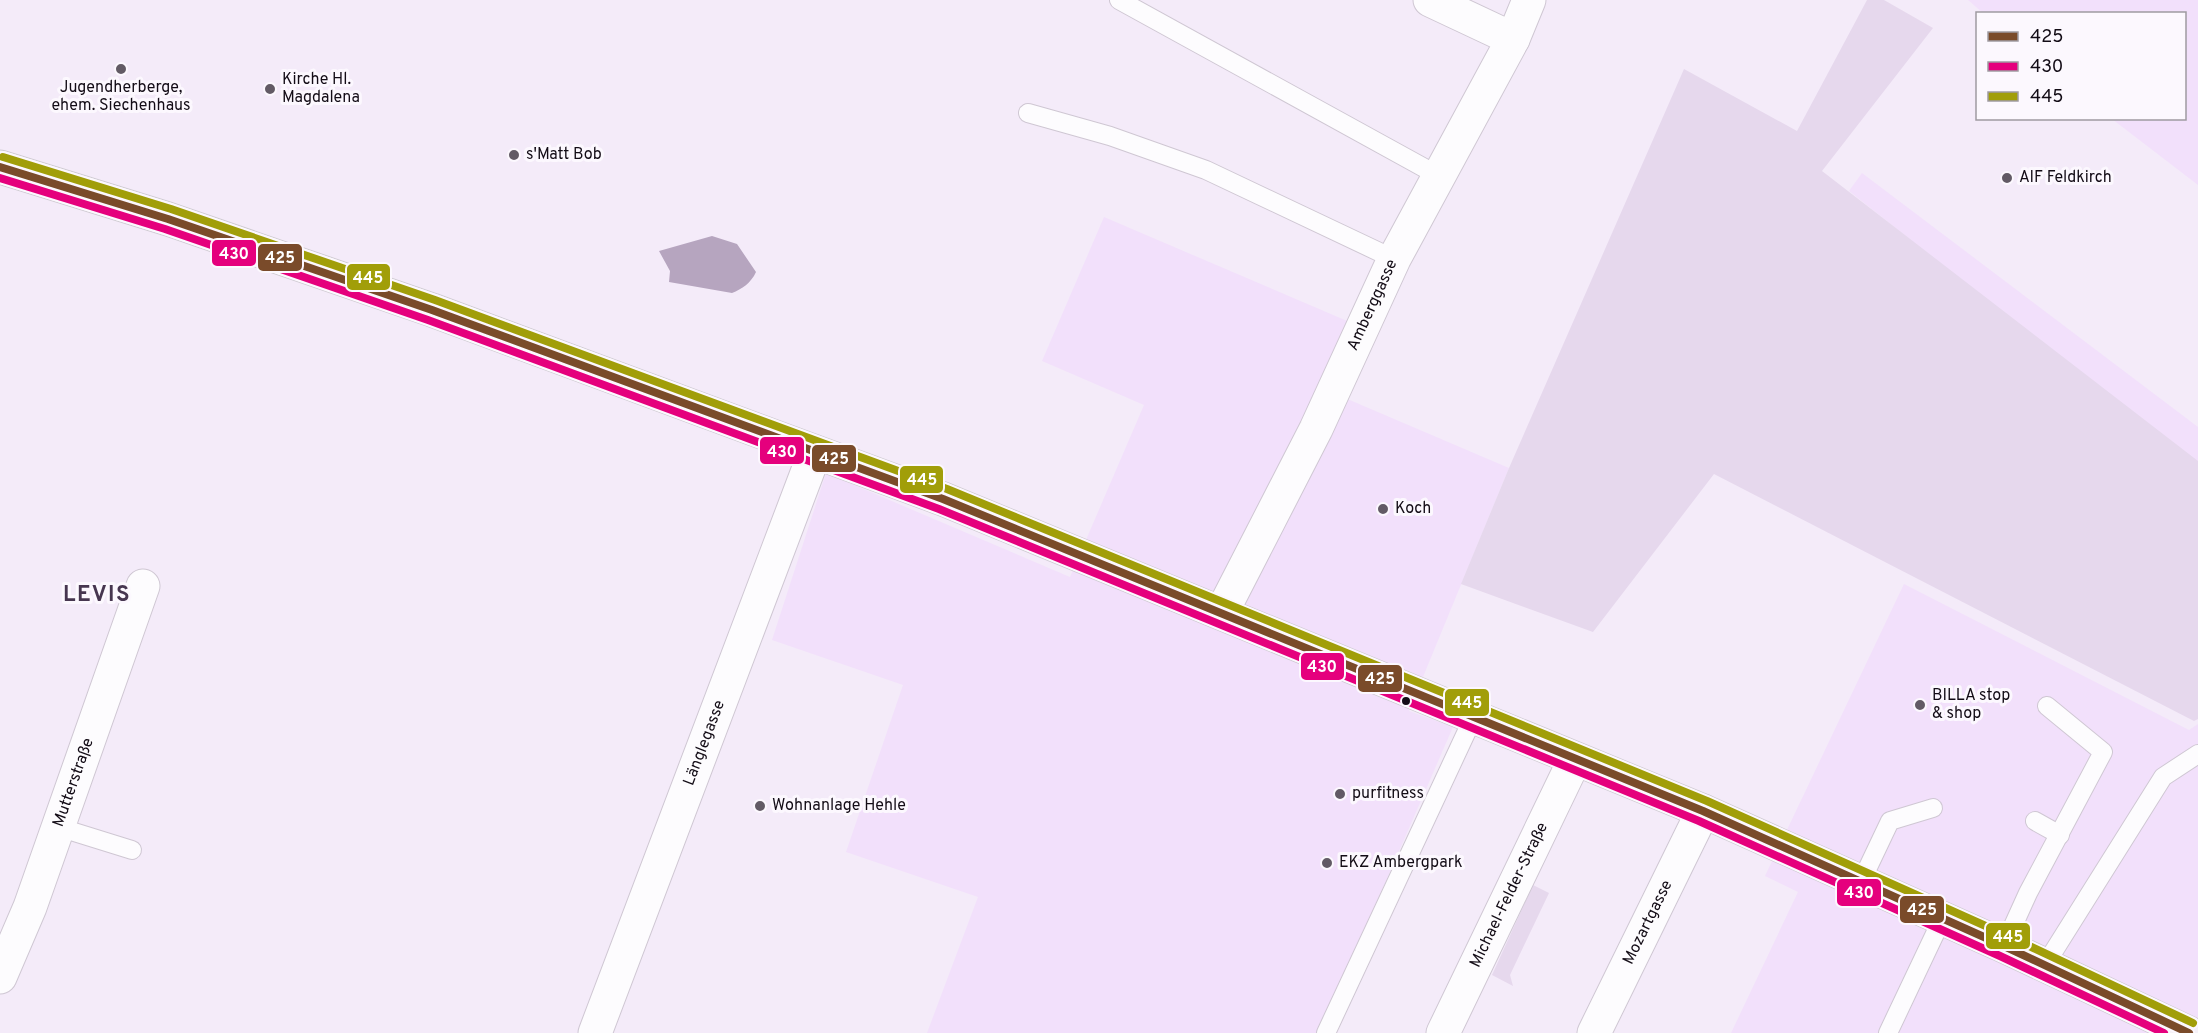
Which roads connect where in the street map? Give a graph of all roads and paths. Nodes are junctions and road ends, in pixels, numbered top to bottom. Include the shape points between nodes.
1 (1119, 0) edge
2 (1430, 0) edge
3 (1529, 0) edge
4 (1513, 39) junction
5 (1028, 113) dead end
6 (0, 167) edge
7 (1439, 176) junction
8 (1394, 259) junction
9 (816, 452) junction
10 (143, 586) dead end
11 (1222, 612) junction
12 (2047, 706) dead end
13 (1474, 716) junction
14 (2198, 754) edge
15 (1575, 759) junction
16 (1933, 808) dead end
17 (1703, 811) junction
18 (2035, 821) dead end
19 (58, 827) junction
20 (2060, 835) junction
21 (132, 850) dead end
22 (1861, 882) junction
23 (1942, 919) junction
24 (2004, 946) junction
25 (2045, 965) junction
26 (0, 977) edge
27 (2198, 1020) edge
28 (595, 1033) edge
29 (1326, 1033) edge
30 (1443, 1033) edge
31 (1594, 1033) edge
32 (1888, 1033) edge
33 (2190, 1033) edge

1 - 7 lane
2 - 4 street
3 - 4 street, Amberggasse
4 - 7 street, Amberggasse
5 - 8 lane via 1110,136 1206,170
6 - 9 main road via 168,219 421,306
7 - 8 street, Amberggasse
8 - 11 street, Amberggasse via 1316,429
9 - 11 main road
9 - 28 street, Länglegasse
10 - 19 street, Mutterstraße
11 - 13 main road
12 - 20 lane via 2103,752
13 - 15 main road
13 - 29 lane
14 - 25 lane via 2163,777
15 - 17 main road
15 - 30 street, Michael-Felder-Straße
16 - 22 lane via 1890,821
17 - 22 main road
17 - 31 street, Mozartgasse
18 - 20 lane
19 - 21 lane
19 - 26 street, Mutterstraße
20 - 24 lane
22 - 23 main road
23 - 24 main road
23 - 32 lane
24 - 25 main road
25 - 33 main road
27 - 33 lane

